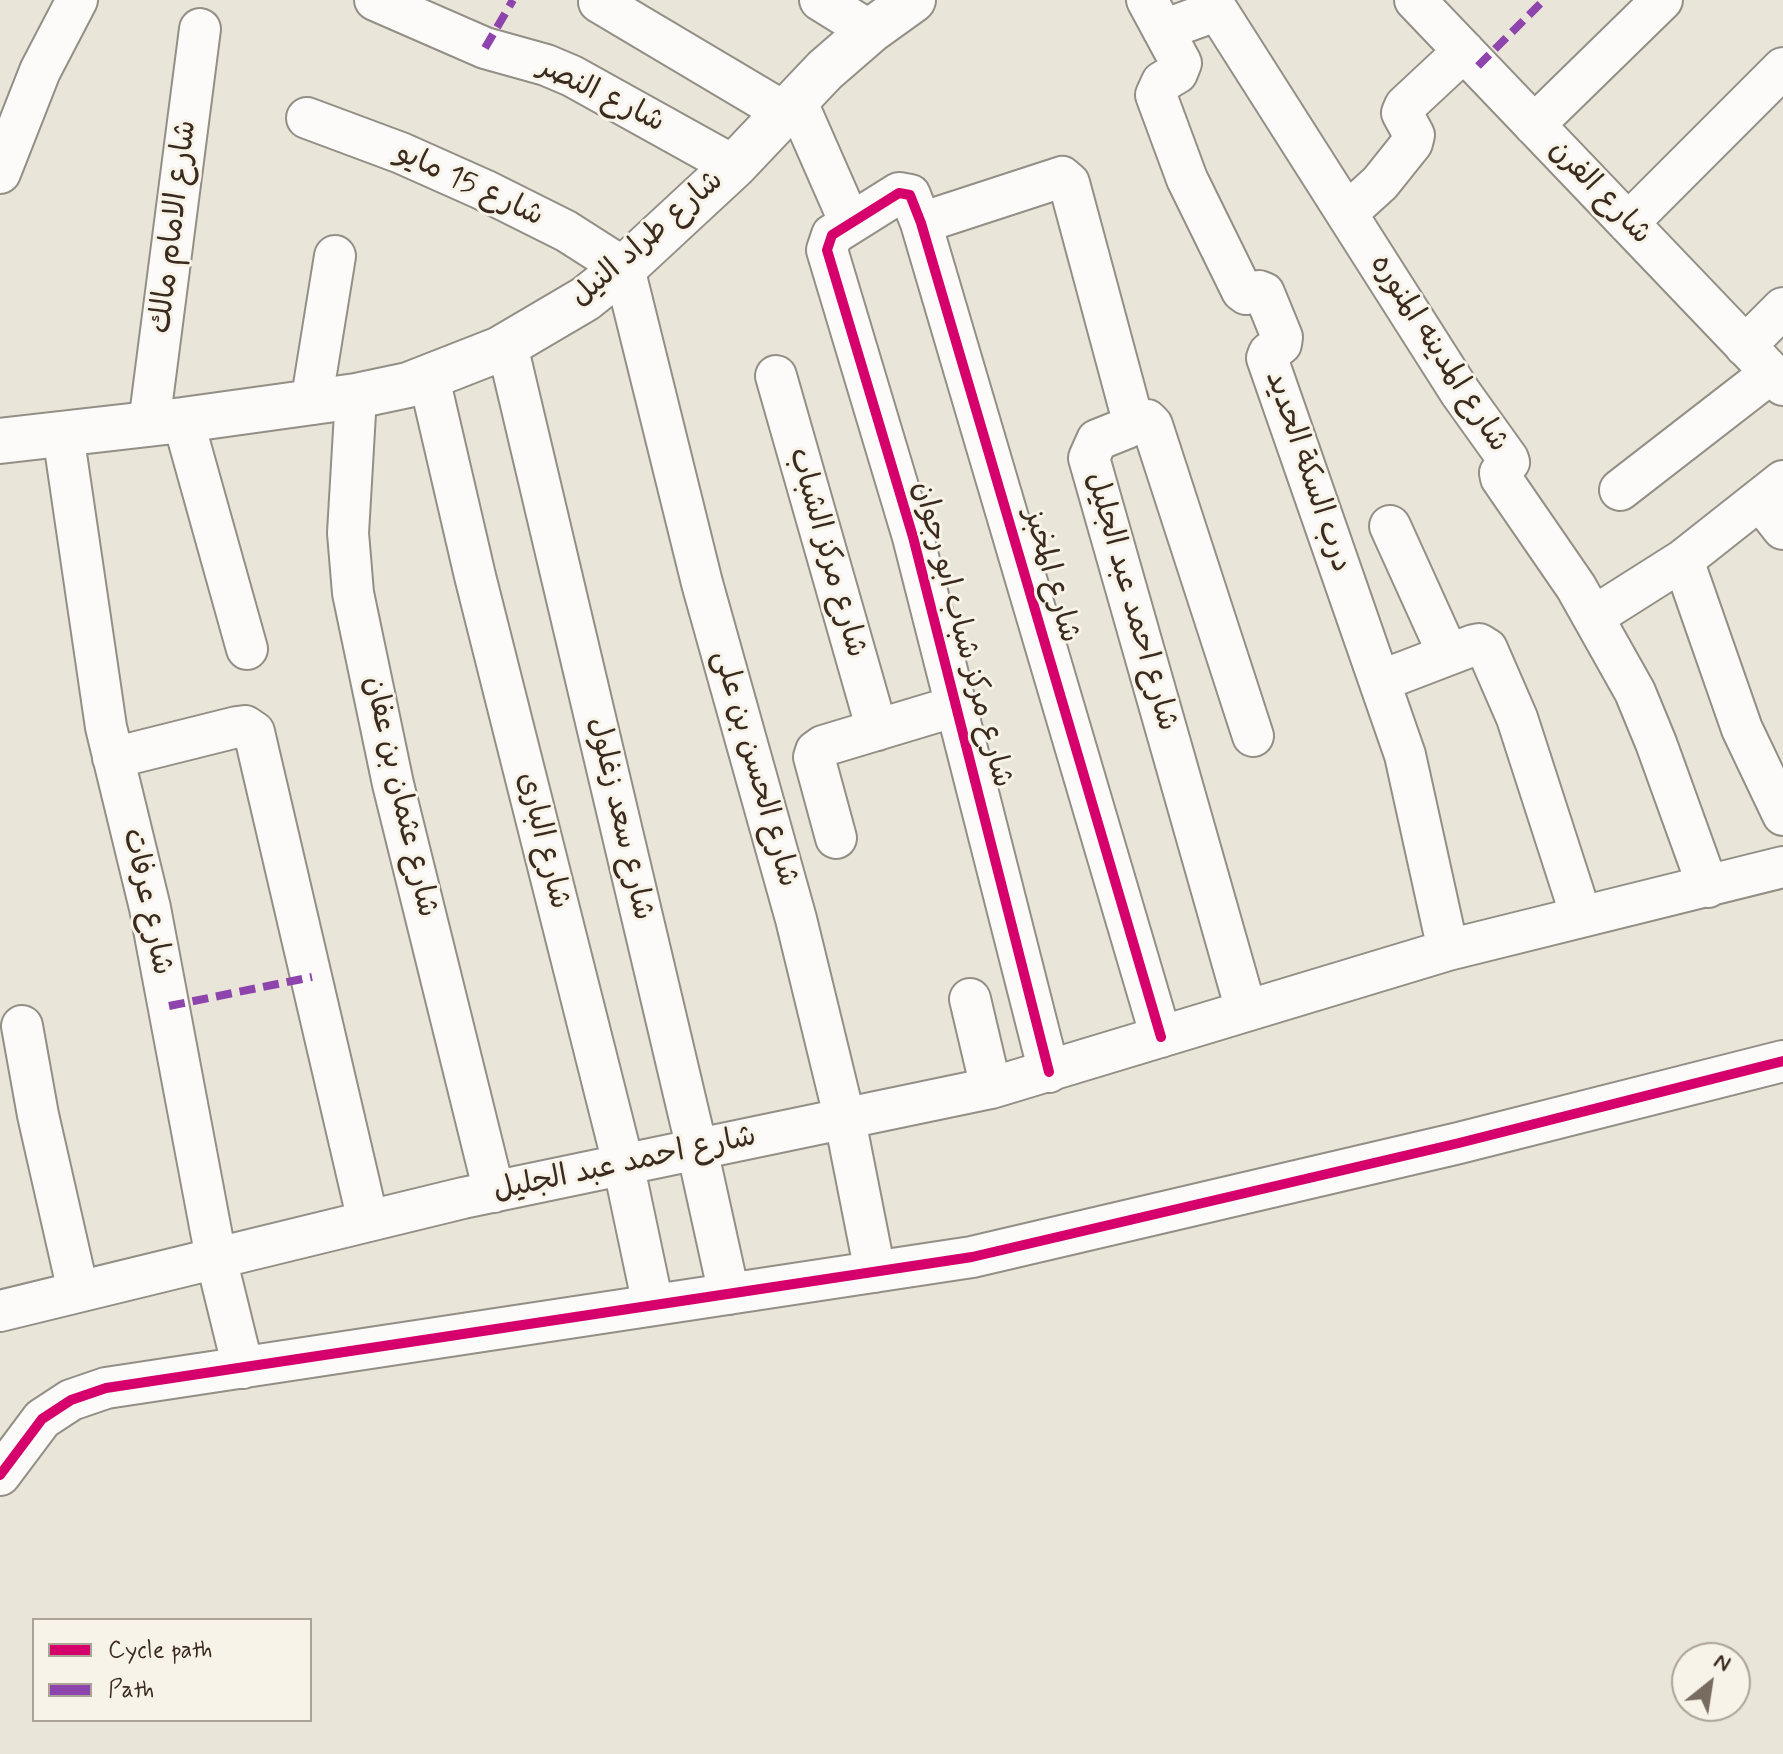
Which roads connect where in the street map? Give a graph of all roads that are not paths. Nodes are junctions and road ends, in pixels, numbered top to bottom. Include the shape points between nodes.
1 (77, 0) edge
2 (375, 0) edge
3 (820, 0) edge
4 (913, 0) edge
5 (1415, 0) edge
6 (1662, 0) edge
7 (599, 2) dead end
8 (1155, 15) edge
9 (200, 29) dead end
10 (870, 31) junction
11 (1464, 51) junction
12 (1783, 68) edge
13 (790, 106) junction
14 (307, 118) dead end
15 (1534, 125) junction
16 (734, 166) junction
17 (0, 173) edge
18 (1347, 213) junction
19 (850, 223) junction
20 (921, 223) junction
21 (1628, 223) junction
22 (335, 256) dead end
23 (624, 268) junction
24 (1783, 308) edge
25 (507, 345) junction
26 (1766, 368) edge
27 (776, 376) dead end
28 (429, 378) junction
29 (356, 396) junction
30 (311, 404) junction
31 (1133, 421) junction
32 (166, 422) junction
33 (63, 434) junction
34 (0, 441) edge
35 (1620, 490) dead end
36 (1775, 504) edge
37 (1390, 526) dead end
38 (1683, 560) junction
39 (1593, 617) junction
40 (247, 649) dead end
41 (1448, 654) junction
42 (1380, 681) junction
43 (956, 706) junction
44 (877, 730) junction
45 (1253, 736) dead end
46 (113, 758) junction
47 (1783, 815) edge
48 (836, 838) dead end
49 (1783, 867) edge
50 (1708, 887) junction
51 (1581, 916) junction
52 (1448, 950) junction
53 (970, 999) dead end
54 (1246, 1010) junction
55 (22, 1026) dead end
56 (1161, 1037) junction
57 (1783, 1061) edge
58 (1049, 1072) junction
59 (991, 1088) junction
60 (845, 1120) junction
61 (697, 1149) junction
62 (623, 1163) junction
63 (494, 1192) junction
64 (368, 1221) junction
65 (216, 1258) junction
66 (875, 1272) junction
67 (78, 1291) junction
68 (729, 1294) junction
69 (653, 1305) junction
70 (0, 1311) edge
71 (243, 1368) junction
72 (0, 1475) edge

1 - 17 street via 40,71
2 - 16 street, شارع النصر via 485,48 572,76
3 - 10 street
4 - 10 street, شارع طراد النيل
5 - 11 street, شارع الفرن
6 - 15 street
7 - 13 street
8 - 18 street, شارع المدينه المنوره via 1219,13
8 - 42 street, درب السكة الحديد via 1181,67 1157,90 1167,130 1242,291 1264,293 1282,337 1267,358
9 - 32 street, شارع الامام مالك
10 - 13 street, شارع طراد النيل
11 - 15 street, شارع الفرن
11 - 18 street via 1405,106 1402,113 1414,135 1412,143
12 - 21 street
13 - 16 street, شارع طراد النيل
13 - 19 street
14 - 23 street, شارع 15 مايو via 484,190 566,231
15 - 21 street, شارع الفرن
16 - 23 street, شارع طراد النيل
18 - 39 street, شارع المدينه المنوره via 1508,459 1501,478
19 - 20 street, شارع المخبز via 904,192
19 - 43 street, شارع مركز شباب ابو رجوان via 826,246 913,537
20 - 31 street via 1066,179
20 - 56 street, شارع المخبز
21 - 26 street, شارع الفرن
22 - 30 street
23 - 25 street, شارع طراد النيل via 585,299
23 - 60 street, شارع الحسن بن على
24 - 26 street
25 - 28 street, شارع طراد النيل
25 - 61 street, شارع سعد زغلول
26 - 35 street
27 - 44 street, شارع مركز الشباب
28 - 29 street, شارع طراد النيل
28 - 62 street, شارع البارى
29 - 30 street, شارع طراد النيل
29 - 63 street, شارع عثمان بن عفان via 348,533 353,593 393,784
30 - 32 street, شارع طراد النيل
31 - 45 street via 1152,425
31 - 54 street, شارع احمد عبد الجليل via 1097,440 1089,458
32 - 33 street, شارع طراد النيل
32 - 40 street
33 - 34 street, شارع طراد النيل
33 - 46 street, شارع عرفات
36 - 38 street
37 - 41 street
38 - 39 street
38 - 47 street via 1742,729
39 - 50 street, شارع المدينه المنوره via 1635,692
41 - 42 street
41 - 51 street via 1479,644 1496,666
42 - 52 street, درب السكة الحديد via 1405,755
43 - 44 street
43 - 58 street, شارع مركز شباب ابو رجوان
44 - 48 street via 823,746 814,754
46 - 64 street via 237,727 254,732
46 - 65 street, شارع عرفات via 150,908
49 - 50 street, شارع احمد عبد الجليل
50 - 51 street, شارع احمد عبد الجليل
51 - 52 street, شارع احمد عبد الجليل
52 - 54 street, شارع احمد عبد الجليل
53 - 59 street
54 - 56 street, شارع احمد عبد الجليل
55 - 67 street
56 - 58 street, شارع احمد عبد الجليل
57 - 66 street via 972,1257
58 - 59 street, شارع احمد عبد الجليل
59 - 60 street, شارع احمد عبد الجليل
60 - 61 street, شارع احمد عبد الجليل
60 - 66 street, شارع الحسن بن على
61 - 62 street, شارع احمد عبد الجليل
61 - 68 street, شارع سعد زغلول
62 - 63 street, شارع احمد عبد الجليل
62 - 69 street, شارع البارى
63 - 64 street, شارع احمد عبد الجليل
64 - 65 street, شارع احمد عبد الجليل
65 - 67 street, شارع احمد عبد الجليل
65 - 71 street, شارع عرفات
66 - 68 street
67 - 70 street, شارع احمد عبد الجليل
68 - 69 street
69 - 71 street
71 - 72 street via 106,1388 71,1400 42,1419

